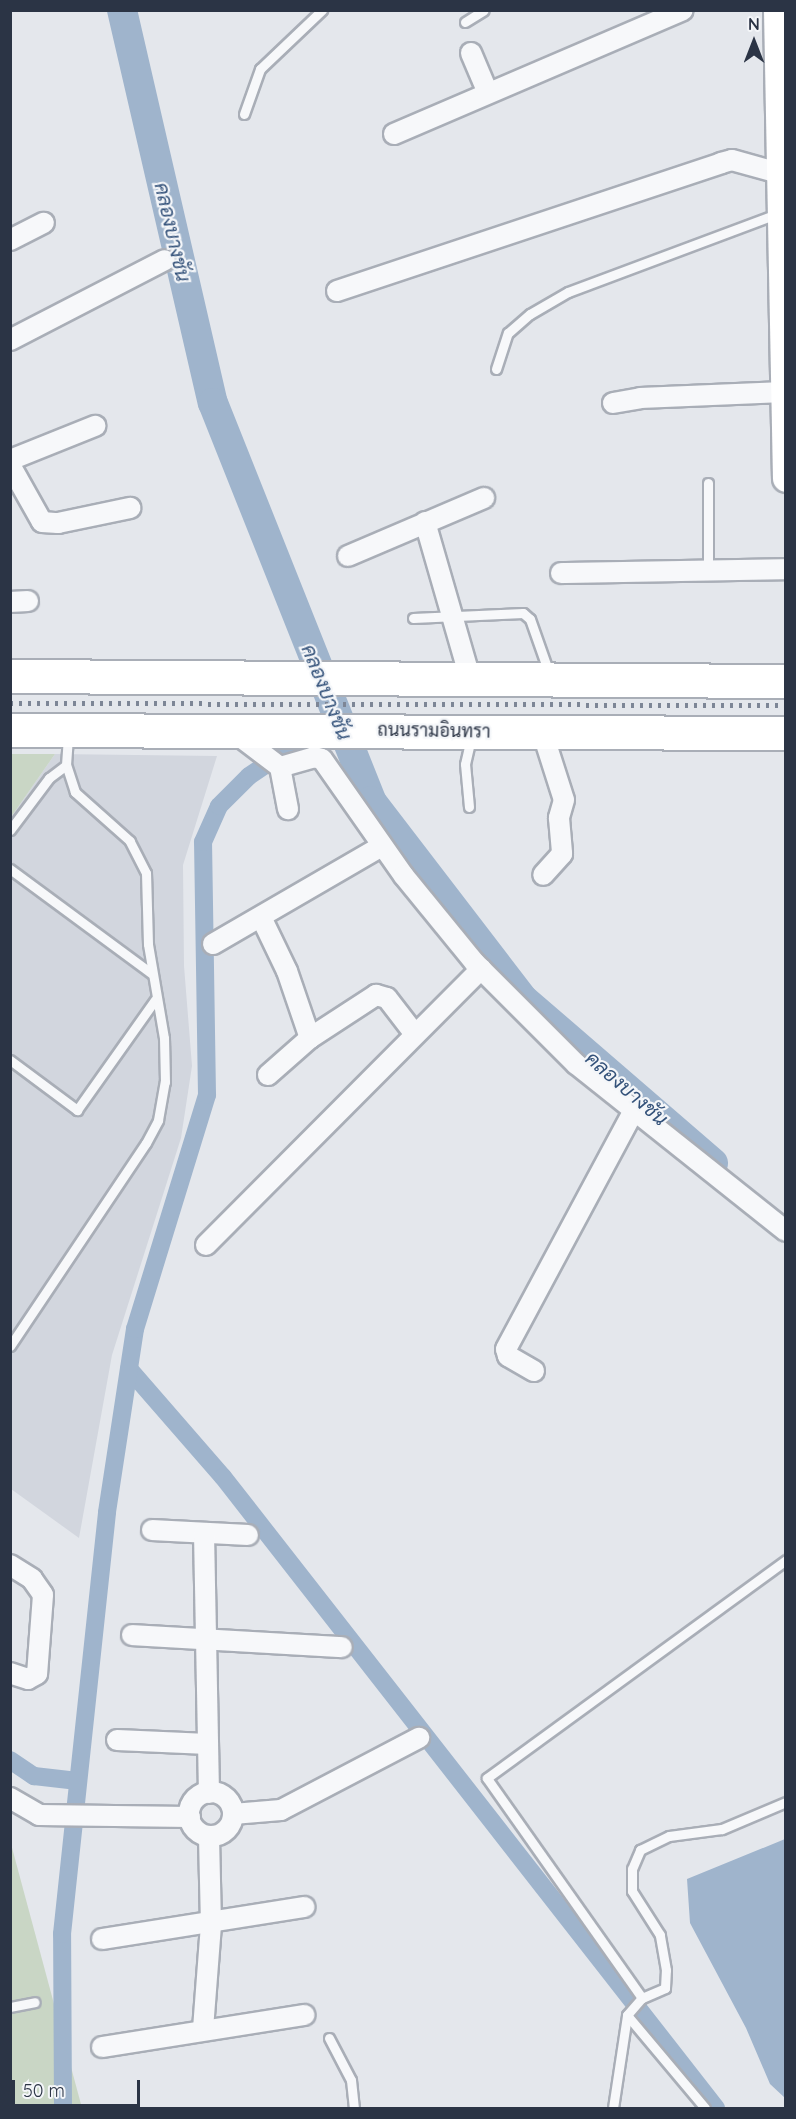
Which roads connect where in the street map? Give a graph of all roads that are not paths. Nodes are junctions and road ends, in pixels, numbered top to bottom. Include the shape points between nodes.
1 (322, 10) edge
2 (484, 10) edge
3 (683, 10) edge
4 (777, 10) edge
5 (465, 22) dead end
6 (471, 52) dead end
7 (488, 93) junction
8 (782, 112) edge
9 (244, 114) dead end
10 (394, 134) dead end
11 (782, 169) edge
12 (783, 212) edge
13 (44, 223) dead end
14 (10, 240) edge
15 (165, 260) dead end
16 (337, 291) dead end
17 (10, 340) edge
18 (496, 369) dead end
19 (784, 392) edge
20 (613, 403) dead end
21 (94, 426) dead end
22 (10, 460) edge
23 (10, 465) edge
24 (786, 478) edge
25 (708, 483) dead end
26 (484, 498) dead end
27 (130, 508) dead end
28 (425, 522) junction
29 (348, 556) dead end
30 (786, 569) edge
31 (708, 570) junction
32 (561, 573) dead end
33 (454, 617) junction
34 (412, 618) dead end
35 (10, 676) edge
36 (470, 678) junction
37 (550, 678) junction
38 (786, 681) edge
39 (10, 730) edge
40 (69, 731) junction
41 (542, 731) junction
42 (472, 732) junction
43 (786, 733) edge
44 (274, 754) junction
45 (66, 765) junction
46 (469, 807) dead end
47 (288, 809) dead end
48 (10, 830) edge
49 (382, 846) junction
50 (10, 869) edge
51 (543, 875) dead end
52 (261, 917) junction
53 (213, 944) dead end
54 (481, 969) junction
55 (151, 973) junction
56 (155, 1000) junction
57 (414, 1033) junction
58 (310, 1038) junction
59 (10, 1060) edge
60 (268, 1075) dead end
61 (633, 1112) junction
62 (786, 1231) edge
63 (206, 1245) dead end
64 (10, 1346) edge
65 (534, 1371) dead end
66 (152, 1530) dead end
67 (204, 1533) junction
68 (248, 1536) dead end
69 (786, 1560) edge
70 (10, 1565) edge
71 (132, 1635) dead end
72 (205, 1639) junction
73 (342, 1647) dead end
74 (10, 1673) edge
75 (419, 1738) dead end
76 (117, 1740) dead end
77 (208, 1744) junction
78 (209, 1793) junction
79 (10, 1798) edge
80 (786, 1802) edge
81 (233, 1814) junction
82 (190, 1817) junction
83 (209, 1836) junction
84 (304, 1907) dead end
85 (211, 1922) junction
86 (102, 1939) dead end
87 (641, 1999) junction
88 (35, 2002) dead end
89 (10, 2007) edge
90 (628, 2014) junction
91 (304, 2015) dead end
92 (203, 2029) junction
93 (329, 2038) dead end
94 (102, 2047) dead end
95 (354, 2109) edge
96 (613, 2109) edge
97 (705, 2109) edge

1 - 9 lane via 260,69
2 - 5 lane
3 - 7 street
4 - 8 street
6 - 7 street
7 - 10 street
8 - 11 street
11 - 12 street
11 - 16 street via 738,161 721,163
12 - 18 lane via 568,292 530,314 508,333
12 - 19 street
13 - 14 street
15 - 17 street
19 - 20 street via 640,398
19 - 24 street
21 - 22 street
23 - 27 street via 42,522 58,523
25 - 31 lane
26 - 28 street
28 - 29 street
28 - 33 street
30 - 31 street
31 - 32 street
33 - 34 lane
33 - 36 street
33 - 37 lane via 513,610 523,613 530,619
35 - 36 highway
36 - 37 highway
37 - 38 highway
39 - 40 highway, ถนนรามอินทรา
40 - 44 highway, ถนนรามอินทรา via 232,730
40 - 45 lane
41 - 42 highway, ถนนรามอินทรา
41 - 43 highway, ถนนรามอินทรา
41 - 51 street via 564,800 559,818 562,854
42 - 44 highway, ถนนรามอินทรา via 372,730
42 - 46 lane via 465,764
44 - 47 street
44 - 49 street via 322,759
45 - 48 lane via 49,778
45 - 55 lane via 75,792 130,841 139,854 147,882
49 - 52 street
49 - 54 street via 451,938
50 - 55 lane
52 - 53 street
52 - 58 street via 287,971
54 - 57 street
54 - 61 street via 576,1064
55 - 56 lane
56 - 59 lane via 77,1110
56 - 64 lane via 166,1064 158,1120
57 - 58 street via 387,998 376,995
57 - 63 street
58 - 60 street
61 - 62 street
61 - 65 street via 506,1349 508,1356
66 - 67 street
67 - 68 street
67 - 72 street
69 - 87 lane via 487,1778
70 - 74 street via 40,1586 43,1595 37,1674 28,1678
71 - 72 street
72 - 73 street
72 - 77 street
75 - 81 street via 281,1810
76 - 77 street
77 - 78 street
78 - 81 street via 223,1796
78 - 82 street via 192,1804
79 - 82 street via 39,1815
80 - 87 lane via 722,1829 669,1836 640,1850 632,1869 632,1891 660,1935 666,1970 664,1988
81 - 83 street via 223,1833
82 - 83 street via 196,1830
83 - 85 street
84 - 85 street
85 - 86 street
85 - 92 street
87 - 90 lane
88 - 89 lane
90 - 96 lane
90 - 97 lane
91 - 92 street
92 - 94 street
93 - 95 lane via 351,2080

